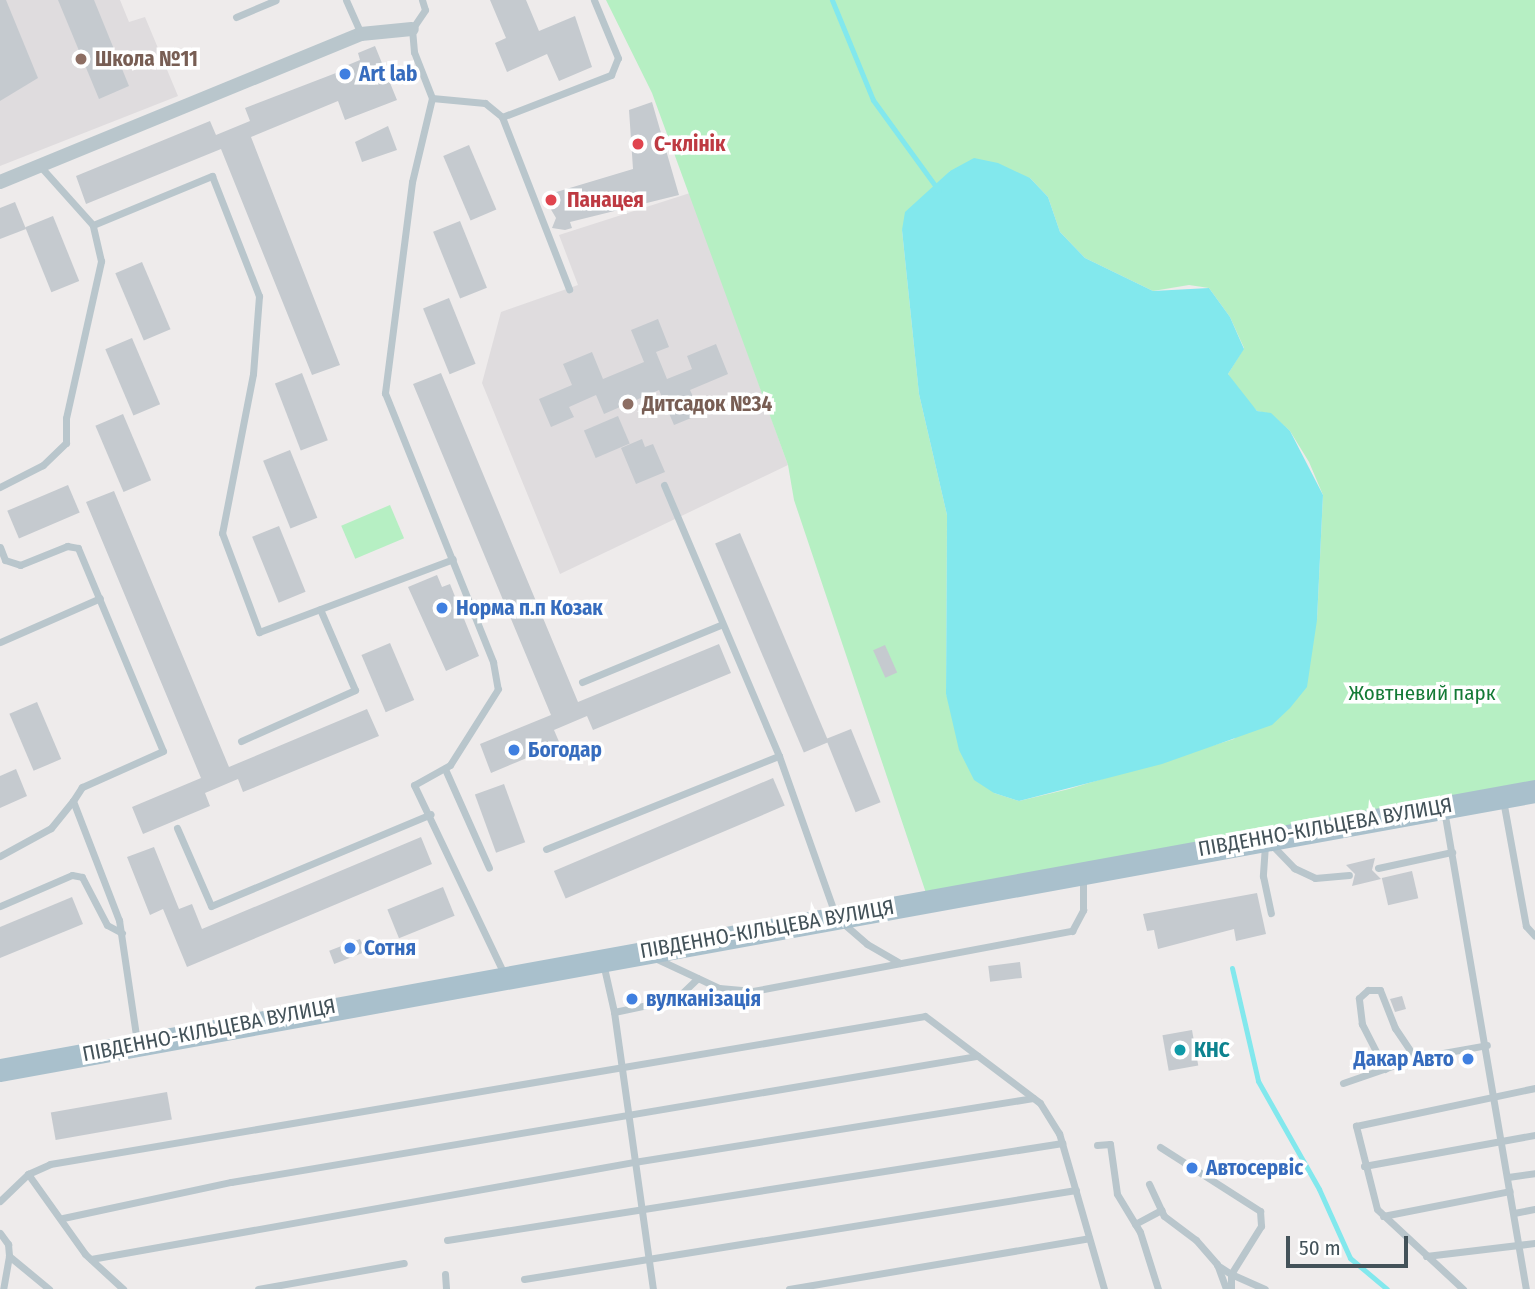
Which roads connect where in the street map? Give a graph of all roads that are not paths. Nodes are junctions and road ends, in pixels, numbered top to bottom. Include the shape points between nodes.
1 (276, 0) edge
2 (346, 0) edge
3 (422, 0) edge
4 (594, 0) edge
5 (236, 17) dead end
6 (412, 29) junction
7 (361, 34) junction
8 (432, 99) junction
9 (502, 117) junction
10 (40, 166) junction
11 (0, 182) edge
12 (93, 225) junction
13 (569, 289) dead end
14 (664, 485) dead end
15 (0, 488) edge
16 (0, 547) edge
17 (453, 559) junction
18 (100, 598) junction
19 (320, 609) junction
20 (720, 625) junction
21 (0, 642) edge
22 (582, 682) dead end
23 (241, 741) dead end
24 (779, 756) junction
25 (445, 769) junction
26 (1535, 791) edge
27 (1502, 796) junction
28 (73, 802) junction
29 (1443, 806) junction
30 (431, 814) junction
31 (177, 828) dead end
32 (1265, 838) junction
33 (546, 849) dead end
34 (1452, 852) junction
35 (0, 856) edge
36 (489, 868) dead end
37 (1378, 868) dead end
38 (1083, 871) junction
39 (1349, 875) dead end
40 (0, 906) edge
41 (1271, 913) dead end
42 (836, 917) junction
43 (122, 933) junction
44 (1535, 936) edge
45 (641, 952) junction
46 (602, 959) junction
47 (900, 963) junction
48 (506, 978) junction
49 (698, 978) junction
50 (614, 1012) junction
51 (138, 1045) junction
52 (1486, 1045) junction
53 (977, 1056) junction
54 (1415, 1058) junction
55 (620, 1068) junction
56 (1385, 1069) junction
57 (0, 1070) edge
58 (1343, 1083) dead end
59 (1535, 1088) edge
60 (1495, 1095) junction
61 (1033, 1098) junction
62 (627, 1113) junction
63 (1535, 1135) edge
64 (1503, 1141) junction
65 (1062, 1143) junction
66 (1097, 1145) dead end
67 (1160, 1147) dead end
68 (634, 1162) junction
69 (1364, 1166) junction
70 (1535, 1173) edge
71 (28, 1174) junction
72 (1508, 1177) junction
73 (1149, 1184) dead end
74 (1076, 1190) junction
75 (1510, 1191) junction
76 (0, 1201) edge
77 (641, 1207) junction
78 (1535, 1209) edge
79 (1161, 1210) junction
80 (1514, 1213) junction
81 (1383, 1216) junction
82 (63, 1218) junction
83 (1135, 1224) junction
84 (0, 1233) edge
85 (1090, 1238) junction
86 (447, 1240) dead end
87 (1535, 1243) edge
88 (1519, 1245) junction
89 (9, 1256) junction
90 (1426, 1256) junction
91 (649, 1258) junction
92 (91, 1259) junction
93 (404, 1263) dead end
94 (1216, 1264) junction
95 (445, 1274) dead end
96 (1231, 1274) junction
97 (524, 1279) dead end
98 (4, 1289) edge
99 (49, 1289) edge
100 (123, 1289) edge
101 (258, 1289) edge
102 (446, 1289) edge
103 (653, 1289) edge
104 (789, 1289) edge
105 (1104, 1289) edge
106 (1158, 1289) edge
107 (1228, 1289) edge
108 (1265, 1289) edge
109 (1463, 1289) edge
110 (1526, 1289) edge

1 - 5 lane
2 - 7 lane
3 - 6 lane via 425,10
4 - 9 lane via 618,58 611,75
6 - 7 street
6 - 8 lane via 414,52
7 - 10 street
8 - 9 lane via 485,103
8 - 17 lane via 412,182 385,393
9 - 13 lane
10 - 11 street
10 - 12 lane
12 - 15 lane via 101,261 66,418 66,443 43,465
12 - 19 lane via 212,176 259,296 253,374 222,533 259,632
14 - 20 lane
16 - 18 lane via 5,560 20,565 67,546 78,548
17 - 19 lane
17 - 25 lane via 493,663 498,690
18 - 21 lane
18 - 28 lane via 163,751 82,787
19 - 23 lane via 355,690
20 - 22 lane
20 - 24 lane
24 - 33 lane
24 - 42 lane
25 - 30 lane via 414,785
25 - 36 lane
26 - 27 main road, ПІВДЕННО-КІЛЬЦЕВА ВУЛИЦЯ
27 - 29 main road, ПІВДЕННО-КІЛЬЦЕВА ВУЛИЦЯ
27 - 44 lane via 1526,926
28 - 35 lane via 51,828
28 - 43 lane
29 - 32 main road, ПІВДЕННО-КІЛЬЦЕВА ВУЛИЦЯ
29 - 34 lane
30 - 31 lane via 211,906
30 - 48 lane
32 - 38 main road, ПІВДЕННО-КІЛЬЦЕВА ВУЛИЦЯ
32 - 39 lane via 1294,868 1315,878
32 - 41 lane via 1263,876
34 - 37 lane
34 - 52 lane
38 - 42 main road, ПІВДЕННО-КІЛЬЦЕВА ВУЛИЦЯ
38 - 47 lane via 1083,911 1072,931
40 - 43 lane via 72,875 82,877 107,925
42 - 45 main road, ПІВДЕННО-КІЛЬЦЕВА ВУЛИЦЯ
42 - 47 lane via 867,944
43 - 51 lane
45 - 46 main road, ПІВДЕННО-КІЛЬЦЕВА ВУЛИЦЯ
45 - 49 lane
46 - 48 main road, ПІВДЕННО-КІЛЬЦЕВА ВУЛИЦЯ
46 - 50 lane
47 - 49 lane via 753,991 719,988
48 - 51 main road, ПІВДЕННО-КІЛЬЦЕВА ВУЛИЦЯ
49 - 50 lane via 677,999
50 - 55 lane
51 - 57 main road, ПІВДЕННО-КІЛЬЦЕВА ВУЛИЦЯ
52 - 54 lane
52 - 60 lane
53 - 55 lane via 925,1016
53 - 61 lane
53 - 62 lane
54 - 56 lane
54 - 56 lane via 1395,1028 1380,990 1368,990 1359,998 1362,1024
55 - 62 lane
55 - 71 lane via 50,1164
56 - 58 lane
59 - 60 lane
60 - 64 lane
60 - 69 lane via 1356,1126
61 - 65 lane
61 - 68 lane
62 - 68 lane
62 - 82 lane via 231,1182
63 - 64 lane
64 - 69 lane
64 - 72 lane
65 - 74 lane
65 - 77 lane
66 - 83 lane via 1110,1144 1117,1194
67 - 96 lane via 1264,1217
68 - 77 lane
68 - 92 lane
69 - 81 lane
70 - 72 lane
71 - 76 lane
71 - 82 lane
72 - 75 lane
73 - 79 lane
74 - 85 lane
74 - 91 lane
75 - 80 lane
75 - 81 lane
77 - 86 lane
77 - 91 lane
78 - 80 lane
79 - 83 lane
79 - 94 lane
80 - 88 lane
81 - 90 lane
82 - 92 lane
83 - 106 lane
84 - 89 lane
85 - 104 lane
85 - 105 lane
87 - 88 lane
88 - 90 lane
88 - 110 lane
89 - 98 lane
89 - 99 lane
90 - 109 lane
91 - 97 lane
91 - 103 lane
92 - 100 lane
93 - 101 lane
94 - 96 lane
94 - 107 lane
95 - 102 lane
96 - 107 lane
96 - 108 lane

